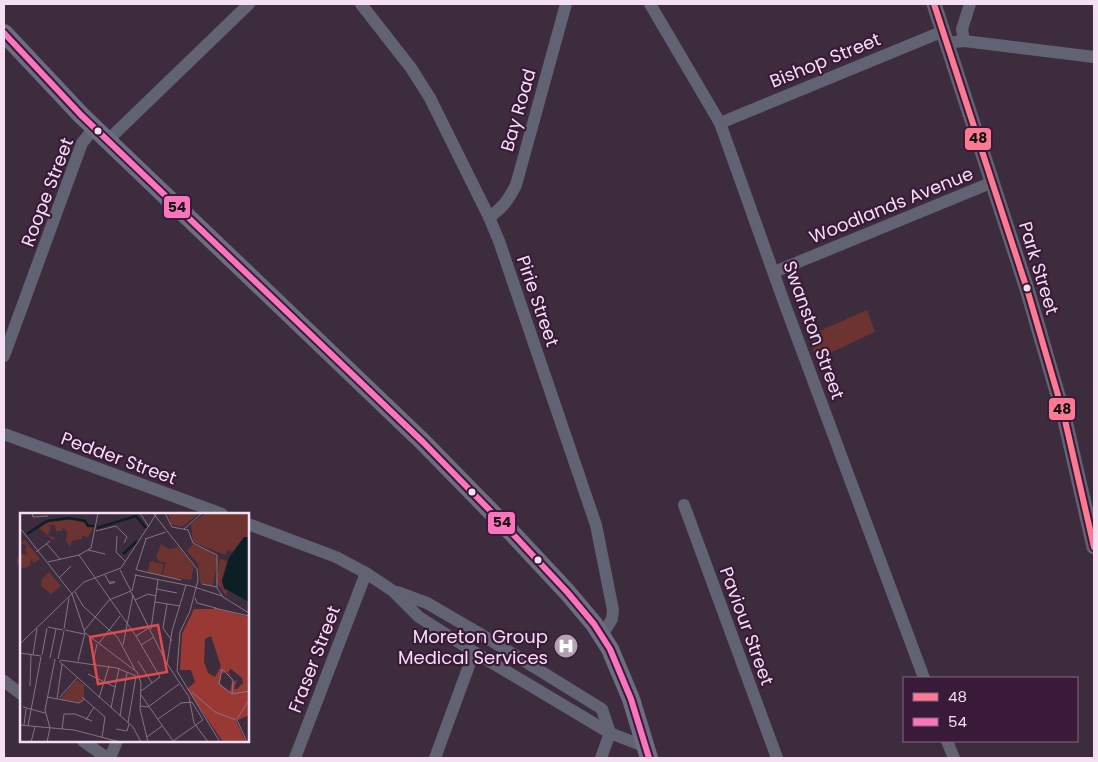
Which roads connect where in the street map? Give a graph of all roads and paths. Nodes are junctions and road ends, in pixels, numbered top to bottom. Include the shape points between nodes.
1 (249, 4) edge
2 (361, 4) edge
3 (566, 4) edge
4 (650, 4) edge
5 (934, 4) edge
6 (970, 4) edge
7 (4, 33) edge
8 (945, 38) junction
9 (964, 41) junction
10 (1094, 57) edge
11 (720, 123) junction
12 (94, 128) junction
13 (107, 140) junction
14 (993, 182) junction
15 (489, 217) junction
16 (774, 272) junction
17 (4, 356) edge
18 (4, 434) edge
19 (684, 505) dead end
20 (206, 512) edge
21 (249, 524) edge
22 (1094, 547) edge
23 (366, 573) junction
24 (393, 591) junction
25 (602, 635) junction
26 (474, 652) junction
27 (924, 677) edge
28 (4, 681) edge
29 (20, 693) edge
30 (610, 733) junction
31 (84, 742) edge
32 (116, 742) edge
33 (947, 742) edge
34 (648, 753) edge
35 (108, 758) edge
36 (295, 758) edge
37 (435, 758) edge
38 (601, 758) edge
39 (777, 758) edge
40 (954, 758) edge

1 - 13 street
2 - 15 street, Pirie Street via 430,98
3 - 15 street, Bay Road via 516,185 500,210
4 - 11 street, Swanston Street
5 - 8 street, Park Street
6 - 9 street via 962,29
7 - 12 main road
8 - 9 street, Bishop Street
8 - 11 street, Bishop Street
8 - 14 street, Park Street
9 - 10 street, Bishop Street
11 - 16 street, Swanston Street
12 - 13 main road
12 - 17 street, Roope Street via 82,143
13 - 25 main road via 423,442 534,556
14 - 16 street, Woodlands Avenue
14 - 22 street, Park Street via 1064,416
15 - 25 street, Pirie Street via 596,525 613,610 612,619
16 - 27 street, Swanston Street
18 - 20 street, Pedder Street
19 - 39 street, Paviour Street
21 - 23 street via 336,557
23 - 24 street
23 - 36 street, Fraser Street
24 - 26 street via 419,618
24 - 30 street via 426,603 482,634 602,709
25 - 34 main road via 625,683
26 - 30 street
26 - 37 street
28 - 29 street
30 - 34 street
30 - 38 street
31 - 35 street
32 - 35 street
33 - 40 street

